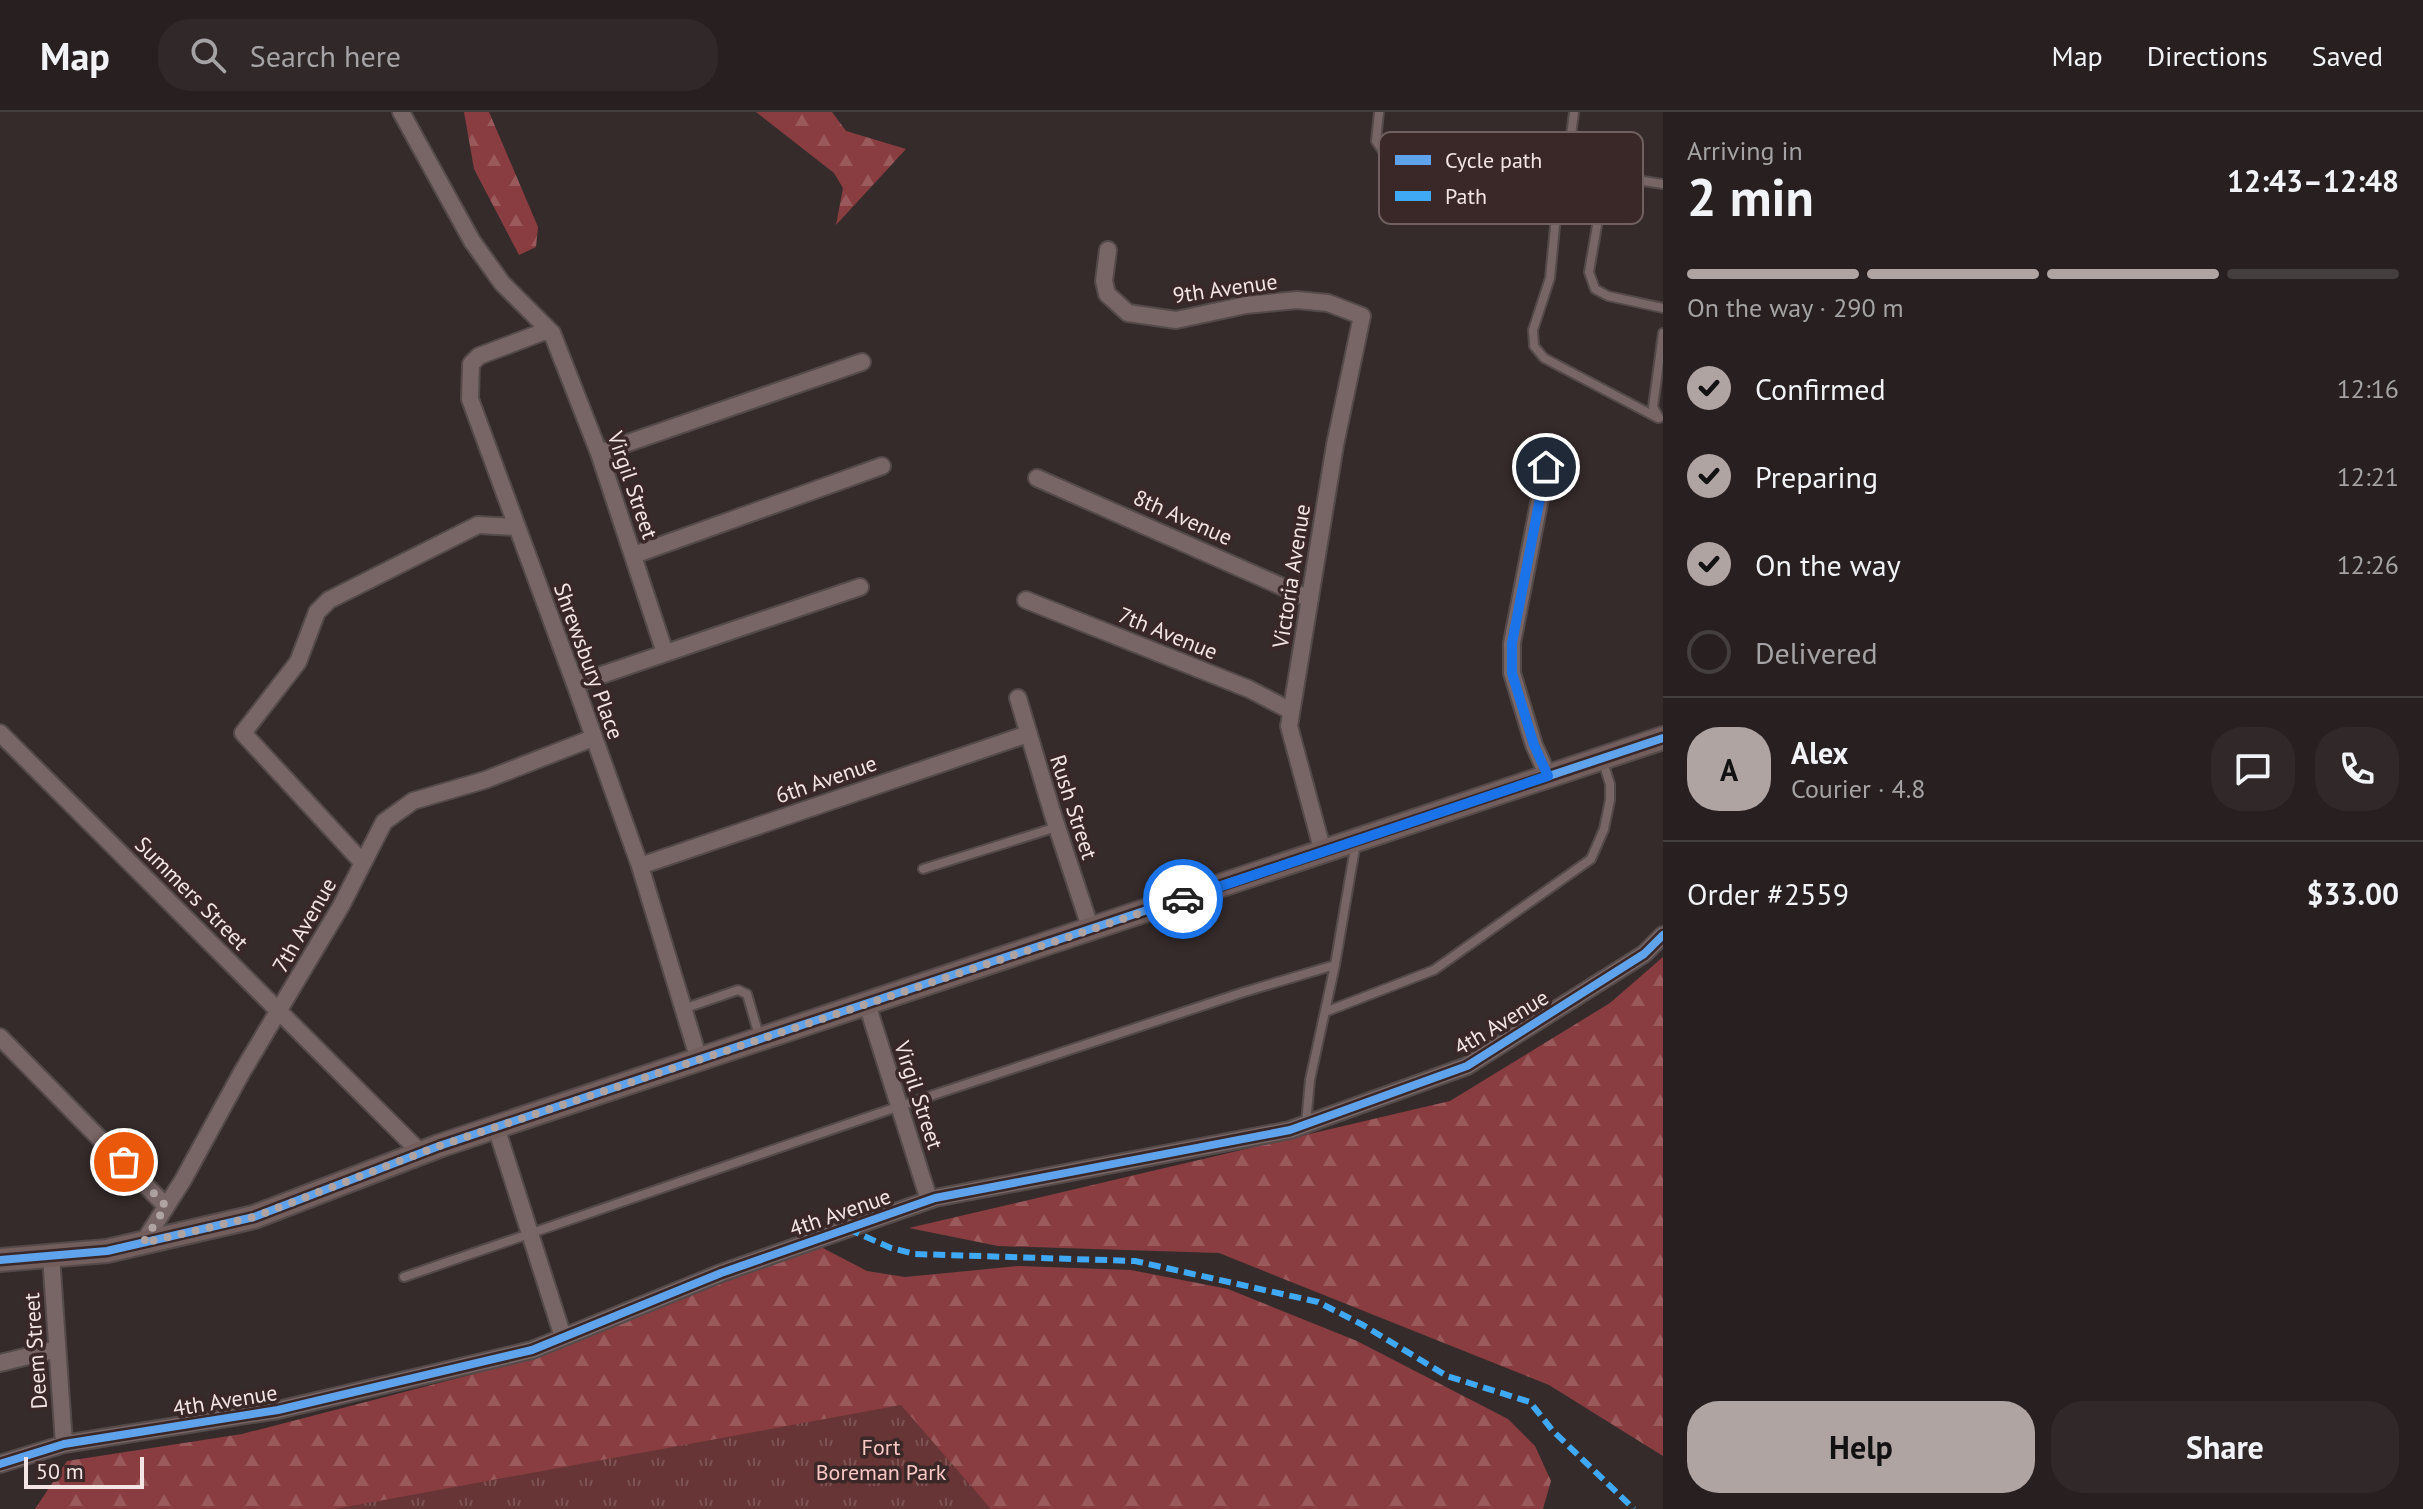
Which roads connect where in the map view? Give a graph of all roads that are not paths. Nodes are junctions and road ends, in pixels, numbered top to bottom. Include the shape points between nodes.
1 (401, 112) edge
2 (1379, 112) edge
3 (1574, 112) edge
4 (1572, 132) edge
5 (1379, 145) edge
6 (1643, 181) edge
7 (1663, 184) edge
8 (1555, 224) edge
9 (1597, 224) edge
10 (1108, 250) dead end
11 (1663, 308) edge
12 (1351, 310) joint
13 (552, 333) junction
14 (1663, 333) edge
15 (862, 362) dead end
16 (1661, 419) edge
17 (599, 453) junction
18 (882, 466) dead end
19 (1546, 467) dead end
20 (1037, 478) dead end
21 (516, 527) junction
22 (634, 555) junction
23 (860, 587) dead end
24 (1310, 599) junction
25 (1026, 600) dead end
26 (665, 653) junction
27 (575, 684) junction
28 (1018, 698) dead end
29 (1291, 711) junction
30 (0, 733) edge
31 (1028, 734) junction
32 (593, 738) junction
33 (1663, 738) edge
34 (1602, 758) junction
35 (1548, 776) junction
36 (1057, 827) junction
37 (1356, 841) junction
38 (1323, 852) junction
39 (363, 863) junction
40 (640, 866) junction
41 (923, 869) dead end
42 (1091, 930) junction
43 (1663, 935) edge
44 (1335, 965) junction
45 (867, 1004) junction
46 (682, 1009) junction
47 (279, 1011) junction
48 (1325, 1012) junction
49 (0, 1037) edge
50 (760, 1040) junction
51 (699, 1060) junction
52 (900, 1106) junction
53 (1306, 1124) junction
54 (496, 1127) junction
55 (421, 1153) junction
56 (929, 1200) junction
57 (166, 1206) junction
58 (531, 1233) junction
59 (143, 1243) junction
60 (51, 1256) junction
61 (0, 1260) edge
62 (404, 1277) dead end
63 (563, 1337) junction
64 (57, 1349) junction
65 (0, 1363) edge
66 (64, 1444) junction
67 (0, 1464) edge

1 - 13 street via 472,241 502,283
2 - 5 lane
3 - 4 lane
6 - 7 lane
8 - 16 lane via 1550,278 1533,330 1534,346 1544,358
9 - 11 lane via 1589,272 1595,289
10 - 12 street, 9th Avenue via 1107,294 1128,313 1176,320 1297,300
12 - 24 street, Victoria Avenue via 1362,316
13 - 17 street, Virgil Street
13 - 21 street, Shrewsbury Place via 479,356 469,373 470,399
14 - 16 lane via 1653,407
15 - 17 street
17 - 22 street, Virgil Street
18 - 22 street
19 - 35 street via 1512,643 1512,673
20 - 24 street, 8th Avenue
21 - 27 street, Shrewsbury Place
21 - 39 street via 478,525 329,600 317,612 298,662 243,733
22 - 26 street, Virgil Street
23 - 26 street
24 - 29 street, Victoria Avenue
25 - 29 street, 7th Avenue via 1249,689
26 - 27 street
27 - 32 street, Shrewsbury Place
28 - 31 street, Rush Street
29 - 38 street, Victoria Avenue via 1289,726
30 - 47 street, Summers Street
31 - 36 street, Rush Street
31 - 40 street, 6th Avenue
32 - 39 street, 7th Avenue via 413,801 384,822
32 - 40 street, Shrewsbury Place
33 - 34 street
34 - 35 street
34 - 48 lane via 1610,800 1591,859 1434,970
35 - 37 street
36 - 41 lane
36 - 42 street, Rush Street
37 - 38 street
37 - 44 lane
38 - 42 street
39 - 47 street, 7th Avenue
40 - 46 street, Shrewsbury Place
42 - 45 street
43 - 53 street, 4th Avenue via 1644,954 1467,1066
44 - 48 lane
44 - 52 lane
45 - 50 street
45 - 52 street, Virgil Street
46 - 50 lane via 738,990 747,994
46 - 51 street, Shrewsbury Place
47 - 55 street, Summers Street
47 - 57 street, 7th Avenue
48 - 53 lane
49 - 57 street
50 - 51 street
51 - 54 street
52 - 56 street, Virgil Street
52 - 58 lane
53 - 56 street, 4th Avenue
54 - 55 street
54 - 58 street
55 - 59 street via 254,1217
56 - 63 street, 4th Avenue via 721,1273
57 - 59 street, 7th Avenue
58 - 62 lane
58 - 63 street
59 - 60 street
60 - 61 street
60 - 64 street, Deem Street
63 - 66 street, 4th Avenue via 532,1350 278,1410
64 - 65 street
64 - 66 street, Deem Street
66 - 67 street, 4th Avenue

